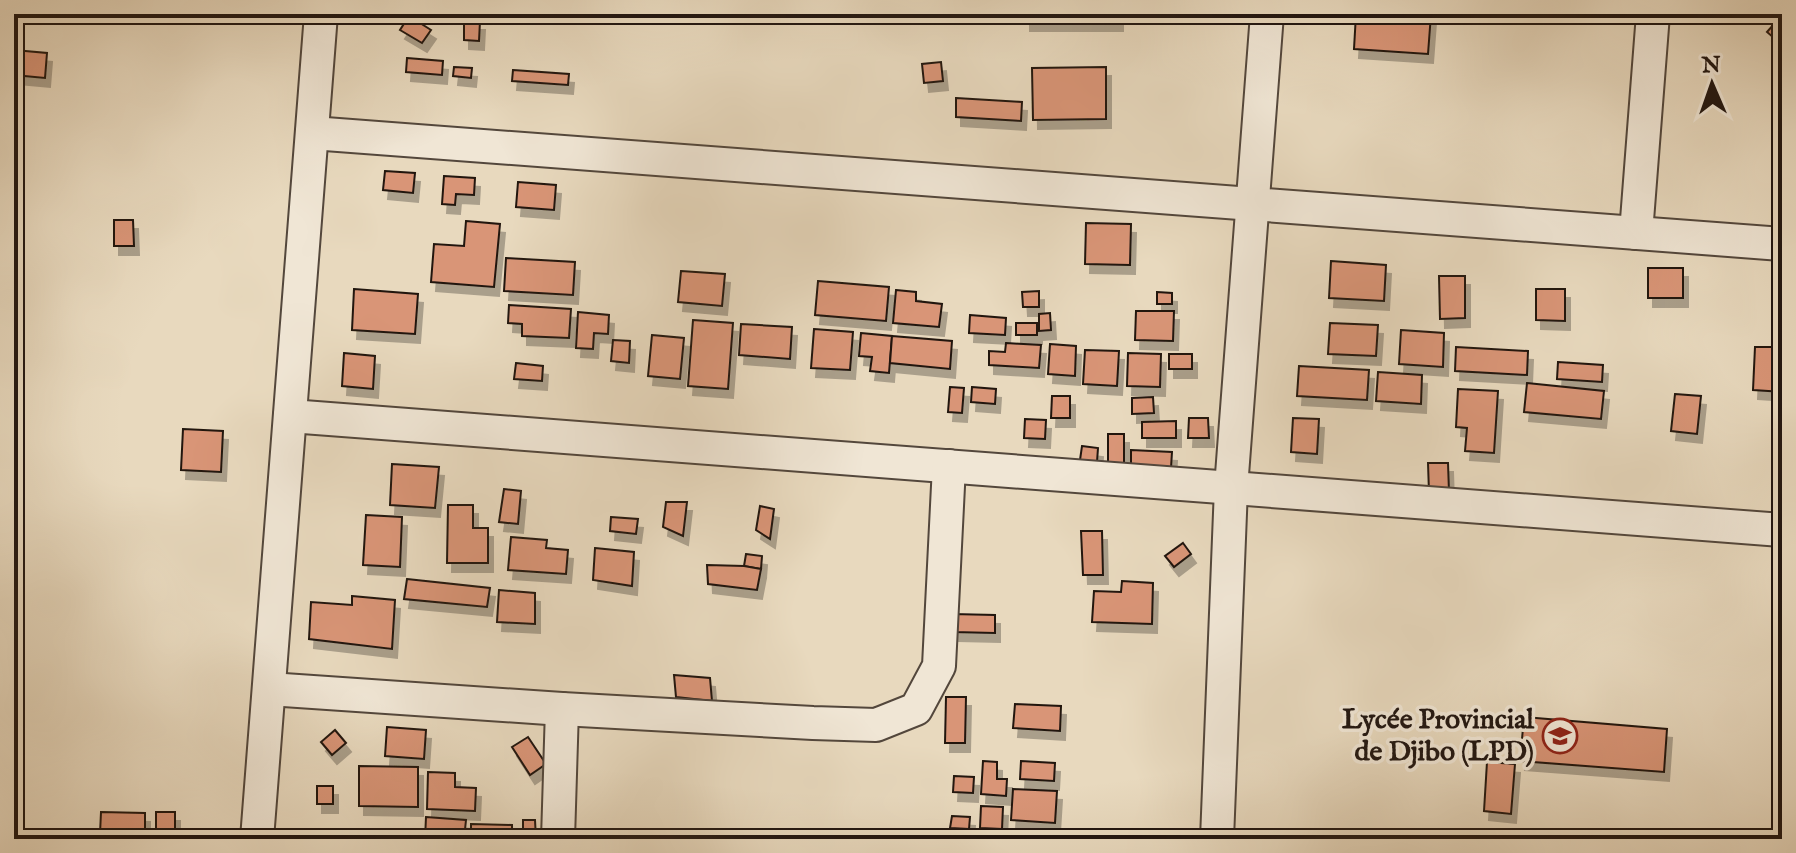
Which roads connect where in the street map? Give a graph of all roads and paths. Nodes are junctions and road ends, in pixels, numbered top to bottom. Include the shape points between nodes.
1 (321, 14) edge
2 (1267, 14) edge
3 (1653, 14) edge
4 (312, 133) junction
5 (1253, 204) junction
6 (1636, 233) junction
7 (1782, 244) edge
8 (290, 416) junction
9 (949, 466) junction
10 (1231, 488) junction
11 (1782, 530) edge
12 (269, 689) junction
13 (562, 709) junction
14 (257, 839) edge
15 (558, 839) edge
16 (1217, 839) edge

1 - 4 street
2 - 5 street
3 - 6 street
4 - 5 street
4 - 8 street
5 - 6 street
5 - 10 street
6 - 7 street
8 - 9 street
8 - 12 street
9 - 10 street
9 - 13 street via 939,666 916,709 876,725
10 - 11 street
10 - 16 street
12 - 13 street
12 - 14 street
13 - 15 street

